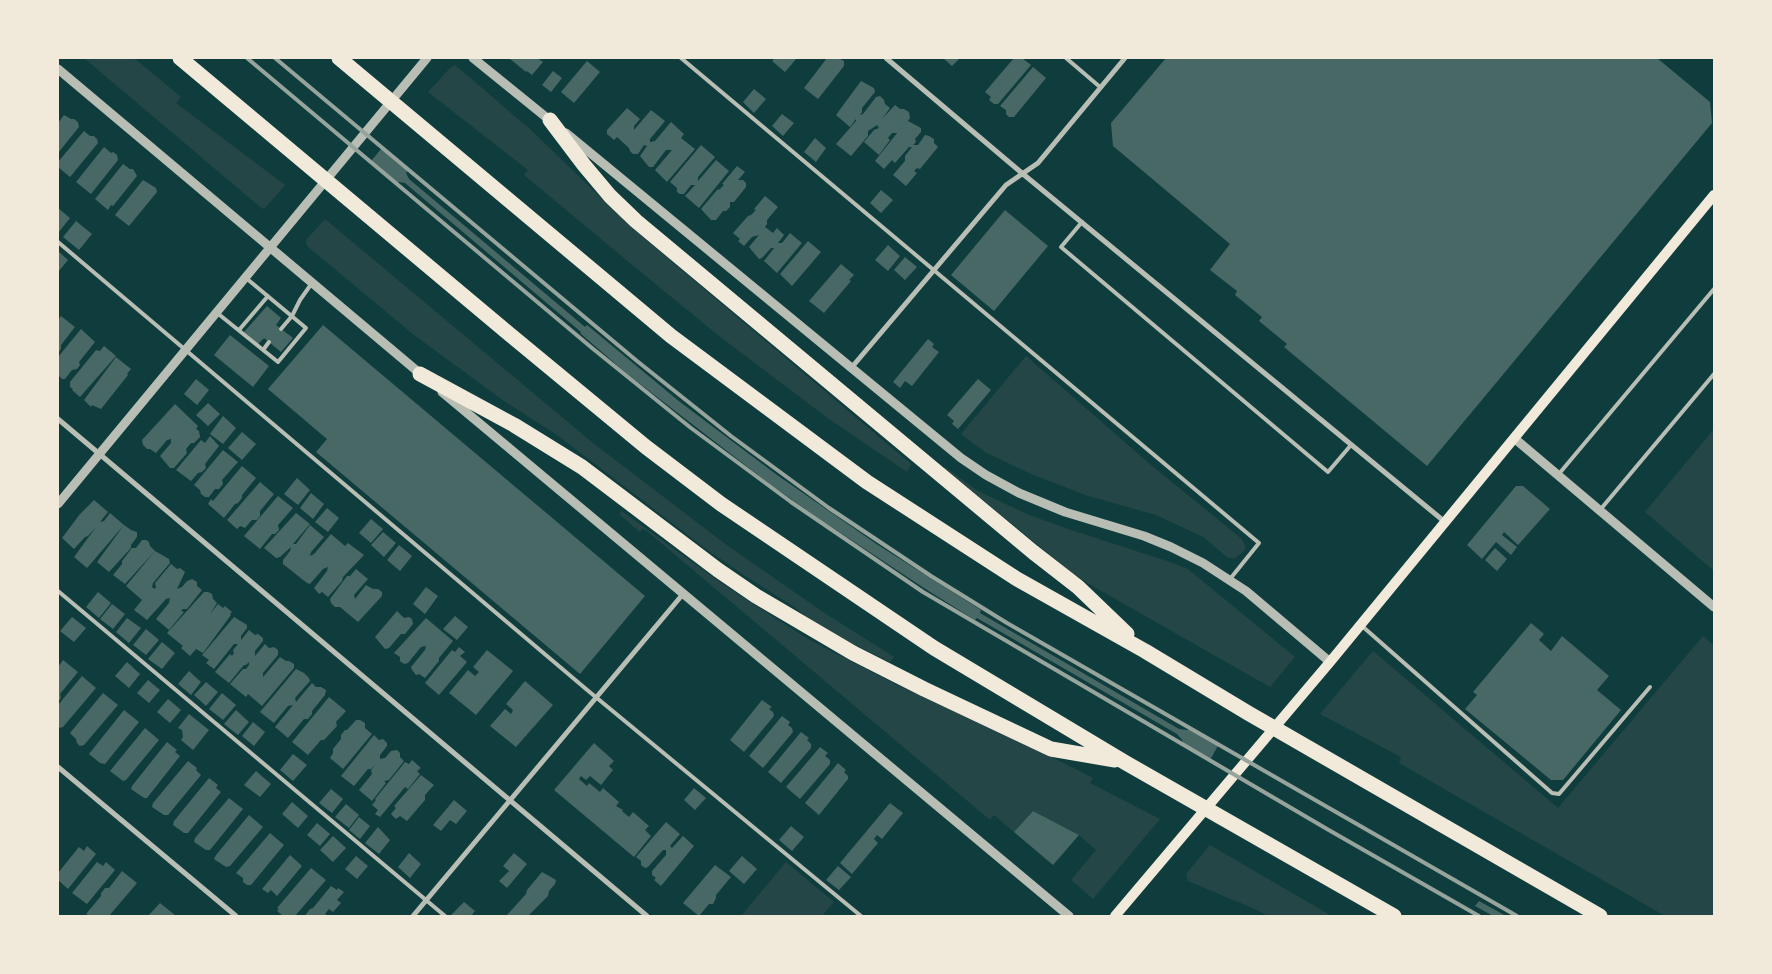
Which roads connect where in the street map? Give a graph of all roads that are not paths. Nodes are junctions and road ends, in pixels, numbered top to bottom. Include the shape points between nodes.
1 (180, 58) edge
2 (339, 58) edge
3 (427, 58) edge
4 (473, 58) edge
5 (681, 58) edge
6 (886, 58) edge
7 (1066, 58) edge
8 (1125, 58) edge
9 (58, 69) edge
10 (1100, 87) junction
11 (550, 120) junction
12 (1022, 174) junction
13 (1714, 195) edge
14 (1082, 222) junction
15 (58, 242) edge
16 (269, 248) junction
17 (934, 270) junction
18 (245, 277) junction
19 (312, 284) junction
20 (1714, 290) edge
21 (268, 296) junction
22 (216, 312) junction
23 (292, 316) junction
24 (281, 329) dead end
25 (239, 330) junction
26 (269, 342) dead end
27 (186, 349) junction
28 (263, 350) junction
29 (852, 367) junction
30 (420, 374) junction
31 (1714, 374) edge
32 (58, 419) edge
33 (1514, 438) junction
34 (1351, 445) junction
35 (99, 454) junction
36 (1558, 475) junction
37 (58, 504) edge
38 (1600, 510) junction
39 (1445, 522) junction
40 (1230, 579) junction
41 (58, 591) edge
42 (683, 594) junction
43 (1714, 607) edge
44 (1360, 624) junction
45 (1145, 650) junction
46 (1330, 662) junction
47 (1650, 687) dead end
48 (596, 697) junction
49 (1126, 762) junction
50 (58, 766) edge
51 (509, 801) junction
52 (426, 901) junction
53 (236, 916) edge
54 (413, 916) edge
55 (444, 916) edge
56 (647, 916) edge
57 (861, 916) edge
58 (1069, 916) edge
59 (1115, 916) edge
60 (1394, 916) edge
61 (1600, 916) edge

1 - 49 highway via 523,346 721,504 934,648
2 - 45 highway via 671,336 779,418 867,482 1017,579
3 - 16 street
4 - 11 street
5 - 17 lane
6 - 12 street
7 - 10 lane
8 - 10 street
9 - 16 street
10 - 12 street via 1038,163
11 - 29 street
11 - 45 highway via 610,196 636,221 1078,587
12 - 14 street
12 - 17 street via 1006,185
13 - 33 main road
14 - 34 street
14 - 34 lane via 1061,247 1328,472
15 - 27 lane
16 - 18 street
16 - 19 street
17 - 29 street
17 - 40 lane via 1259,543
18 - 21 lane
18 - 22 street
19 - 23 lane
19 - 30 street
20 - 36 lane
21 - 23 lane
21 - 25 lane
22 - 25 lane
22 - 27 street
23 - 24 lane
23 - 28 lane via 306,328 278,362
25 - 28 lane
26 - 28 lane
27 - 35 street
27 - 48 lane
29 - 40 street via 986,475 1065,512 1171,547
30 - 42 street
30 - 49 highway via 514,425 582,467 718,570 853,653 1051,749
31 - 38 lane
32 - 35 street
33 - 36 street
33 - 39 main road
34 - 39 street
35 - 37 street
35 - 51 street
36 - 38 street
38 - 43 street
39 - 44 main road
40 - 46 street
41 - 52 lane
42 - 48 street
42 - 58 street
44 - 46 main road
44 - 47 lane via 1552,793 1559,794
45 - 61 highway
46 - 59 main road
48 - 51 street
48 - 57 lane
49 - 60 highway
50 - 53 street
51 - 52 street
51 - 56 street
52 - 54 street
52 - 55 lane

